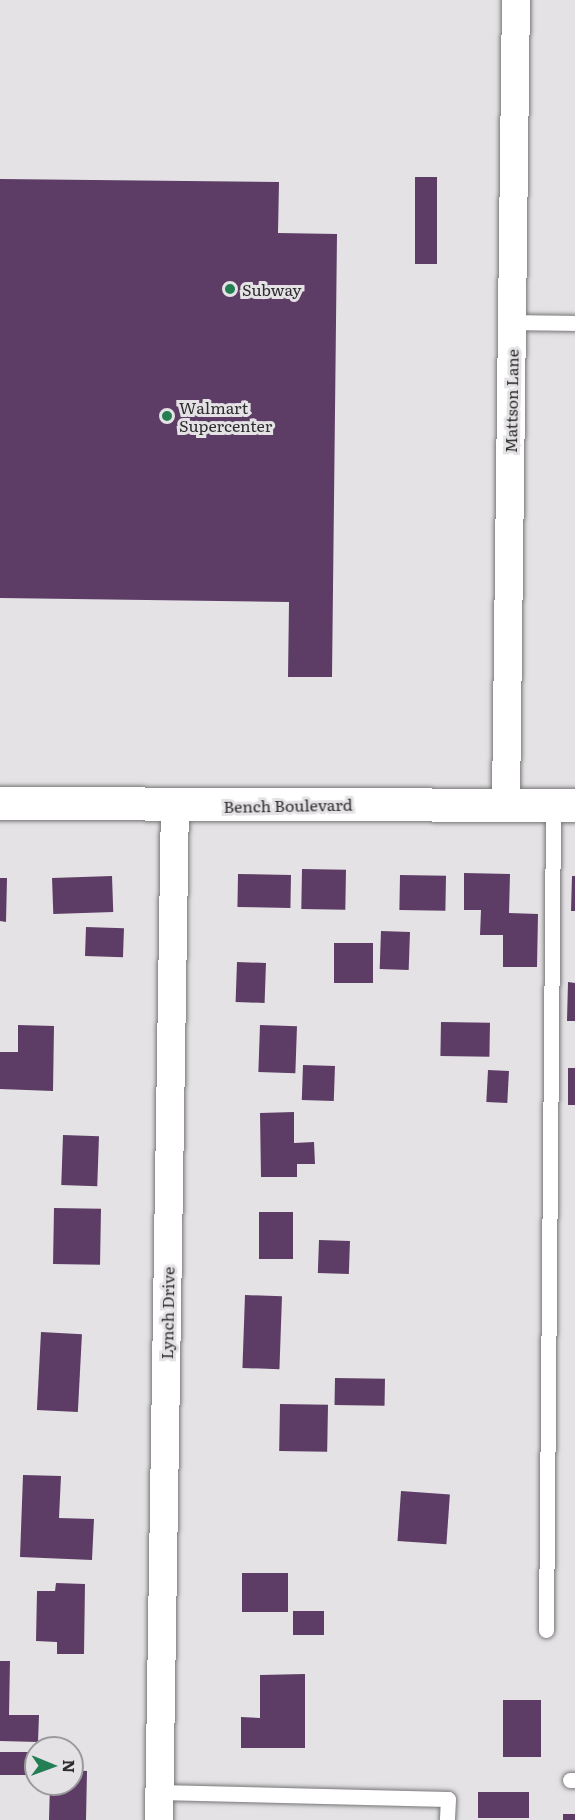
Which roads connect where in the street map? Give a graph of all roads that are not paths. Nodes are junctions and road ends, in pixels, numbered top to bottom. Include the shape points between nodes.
1 (516, 0) edge
2 (512, 322) junction
3 (575, 323) edge
4 (506, 803) junction
5 (0, 804) edge
6 (564, 804) edge
7 (175, 806) junction
8 (546, 1630) dead end
9 (159, 1806) edge
10 (447, 1820) edge

1 - 2 street, Mattson Lane
2 - 3 lane
2 - 4 street, Mattson Lane
4 - 6 main road, Bench Boulevard
4 - 7 main road, Bench Boulevard
5 - 7 main road, Bench Boulevard
6 - 8 lane
7 - 9 street, Lynch Drive
9 - 10 lane via 448,1799

